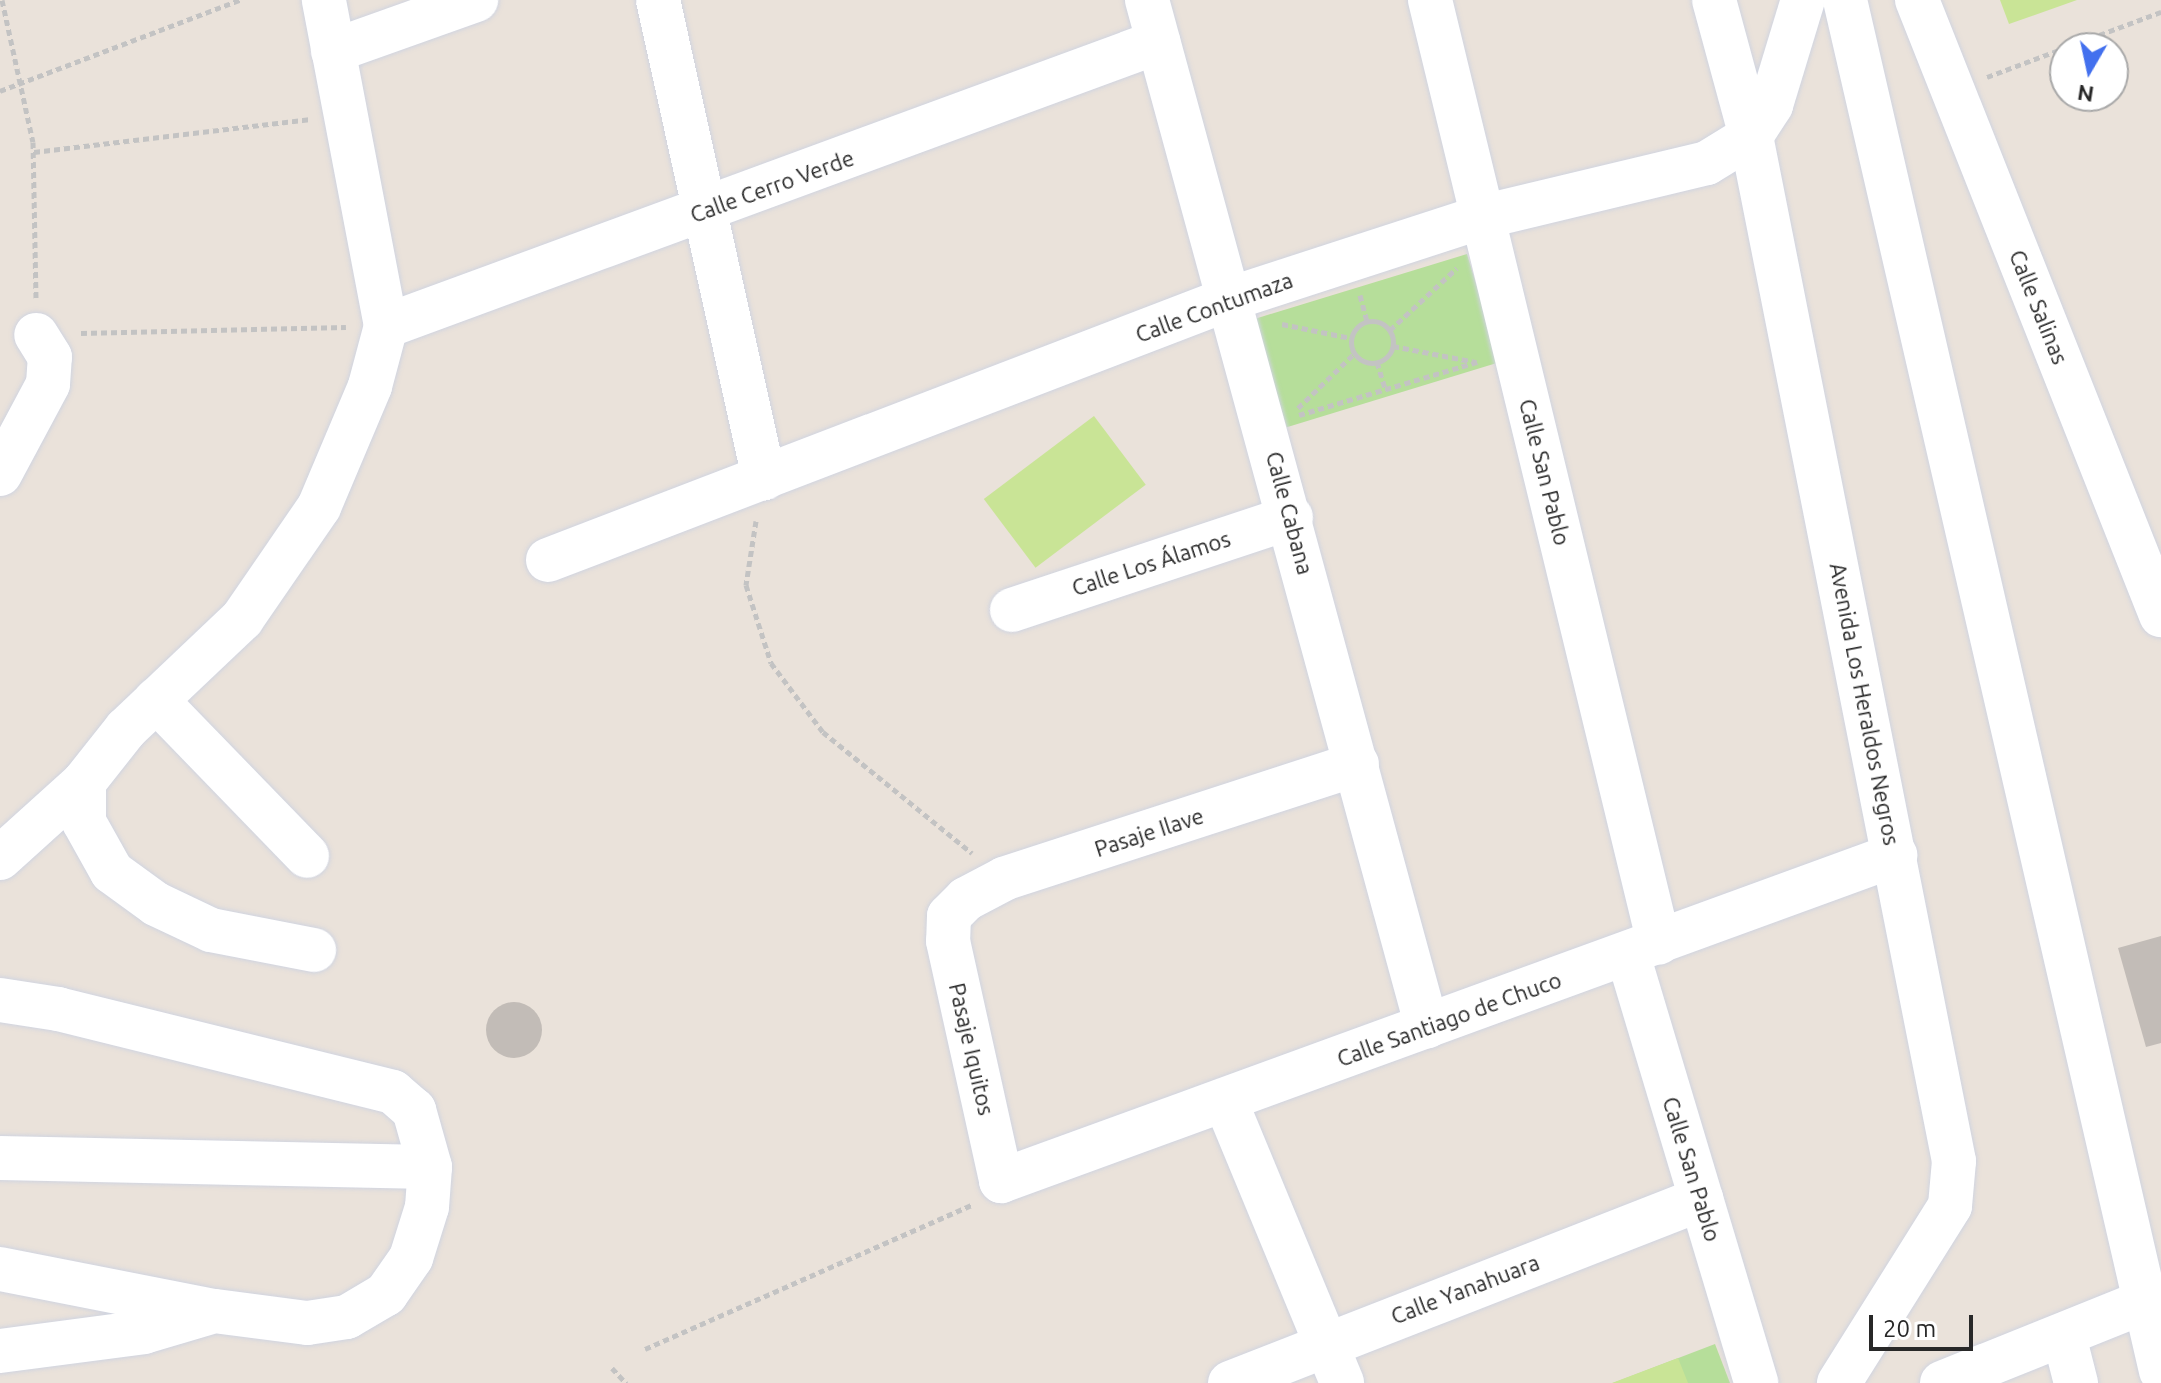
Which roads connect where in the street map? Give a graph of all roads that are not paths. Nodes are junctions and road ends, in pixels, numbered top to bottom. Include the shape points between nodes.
1 (324, 0) edge
2 (476, 0) edge
3 (658, 0) edge
4 (1147, 0) edge
5 (1430, 0) edge
6 (1714, 0) edge
7 (1803, 0) edge
8 (1845, 0) edge
9 (1917, 0) edge
10 (1158, 42) junction
11 (333, 51) junction
12 (1751, 136) junction
13 (704, 211) junction
14 (1482, 217) junction
15 (1226, 300) junction
16 (386, 326) junction
17 (36, 335) road end
18 (0, 474) edge
19 (764, 478) junction
20 (1291, 517) junction
21 (548, 560) dead end
22 (1012, 610) dead end
23 (2161, 615) edge
24 (156, 700) junction
25 (1357, 764) junction
26 (84, 782) junction
27 (1895, 855) junction
28 (307, 856) dead end
29 (0, 858) edge
30 (949, 916) joint
31 (1644, 949) junction
32 (314, 950) dead end
33 (0, 981) edge
34 (0, 1000) edge
35 (58, 1009) junction
36 (1427, 1027) junction
37 (1225, 1100) junction
38 (0, 1158) edge
39 (430, 1167) junction
40 (1001, 1181) joint
41 (1701, 1199) junction
42 (0, 1269) edge
43 (2154, 1298) edge
44 (214, 1311) junction
45 (2064, 1336) junction
46 (1325, 1342) junction
47 (0, 1351) edge
48 (2161, 1371) edge
49 (1230, 1383) edge
50 (1342, 1383) edge
51 (1756, 1383) edge
52 (1839, 1383) edge
53 (1942, 1383) edge
54 (2076, 1383) edge

1 - 11 street
2 - 11 street
3 - 13 street
4 - 10 street, Calle Cabana
5 - 14 street, Calle San Pablo
6 - 12 street, Avenida Los Heraldos Negros
7 - 12 street, Calle Contumaza via 1771,105
8 - 43 street
9 - 23 street, Calle Salinas
10 - 13 street, Calle Cerro Verde
10 - 15 street, Calle Cabana
11 - 16 street
12 - 14 street, Calle Contumaza via 1707,163
12 - 27 street, Avenida Los Heraldos Negros
13 - 16 street, Calle Cerro Verde
13 - 19 street
14 - 15 street, Calle Contumaza
14 - 31 street, Calle San Pablo
15 - 19 street, Calle Contumaza
15 - 20 street, Calle Cabana
16 - 24 street via 370,386 319,507 242,619
17 - 18 street via 50,357 48,384
19 - 21 street, Calle Contumaza
20 - 22 street, Calle Los Álamos
20 - 25 street, Calle Cabana
24 - 26 street
24 - 28 street
25 - 30 street, Pasaje Ilave via 1004,879 966,899
25 - 36 street, Calle Cabana
26 - 29 street
26 - 32 street via 84,822 112,872 156,904 211,930
27 - 31 street, Calle Santiago de Chuco
27 - 52 street, Avenida Los Heraldos Negros via 1954,1161 1950,1206
30 - 40 street, Pasaje Iquitos via 948,941
31 - 36 street, Calle Santiago de Chuco
31 - 41 street, Calle San Pablo
33 - 35 street
34 - 35 street
35 - 39 street via 393,1092 414,1110
36 - 37 street, Calle Santiago de Chuco
37 - 40 street, Calle Santiago de Chuco
37 - 46 street
38 - 39 street
39 - 44 street via 427,1207 411,1258 386,1294 347,1317 307,1323
41 - 46 street, Calle Yanahuara
41 - 51 street, Calle San Pablo
42 - 44 street
43 - 45 street
43 - 48 street
44 - 47 street via 144,1332
45 - 53 street
45 - 54 street
46 - 49 street, Calle Yanahuara
46 - 50 street

